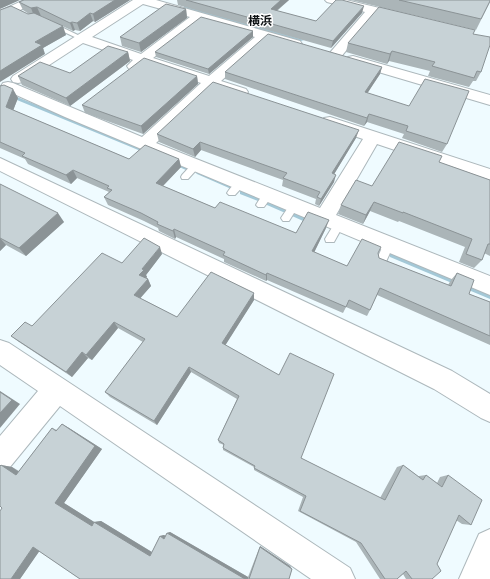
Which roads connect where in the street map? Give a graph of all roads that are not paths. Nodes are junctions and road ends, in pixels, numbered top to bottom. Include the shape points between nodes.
1 (34, 0) edge
2 (142, 0) edge
3 (331, 0) edge
4 (373, 10) junction
5 (0, 14) edge
6 (199, 16) junction
7 (45, 21) edge
8 (417, 21) edge
9 (265, 35) junction
10 (81, 38) junction
11 (307, 47) edge
12 (321, 51) edge
13 (335, 55) junction
14 (143, 59) junction
15 (125, 73) edge
16 (211, 82) junction
17 (3, 89) edge
18 (255, 97) edge
19 (490, 100) edge
20 (314, 117) edge
21 (373, 137) junction
22 (145, 144) junction
23 (0, 164) edge
24 (490, 176) edge
25 (331, 227) junction
26 (389, 244) junction
27 (381, 261) edge
28 (490, 286) edge
29 (0, 351) edge
30 (57, 389) junction
31 (490, 409) edge
32 (0, 457) edge
33 (490, 545) edge
34 (339, 579) edge
35 (475, 579) edge

1 - 5 street via 16,11
2 - 6 street
2 - 10 street
3 - 4 street
4 - 8 street
4 - 13 street
6 - 9 street
6 - 14 street
7 - 10 lane
9 - 11 street
9 - 16 street
10 - 14 street
10 - 17 street
12 - 13 street
13 - 19 street
14 - 15 street
14 - 16 street
16 - 18 street
16 - 22 street
17 - 22 street via 77,110
20 - 21 street
21 - 24 street
21 - 25 street
22 - 25 street via 191,171
23 - 31 street via 443,380
25 - 26 street
26 - 27 lane
26 - 28 street
29 - 30 street
30 - 32 street
30 - 34 street
33 - 35 street

